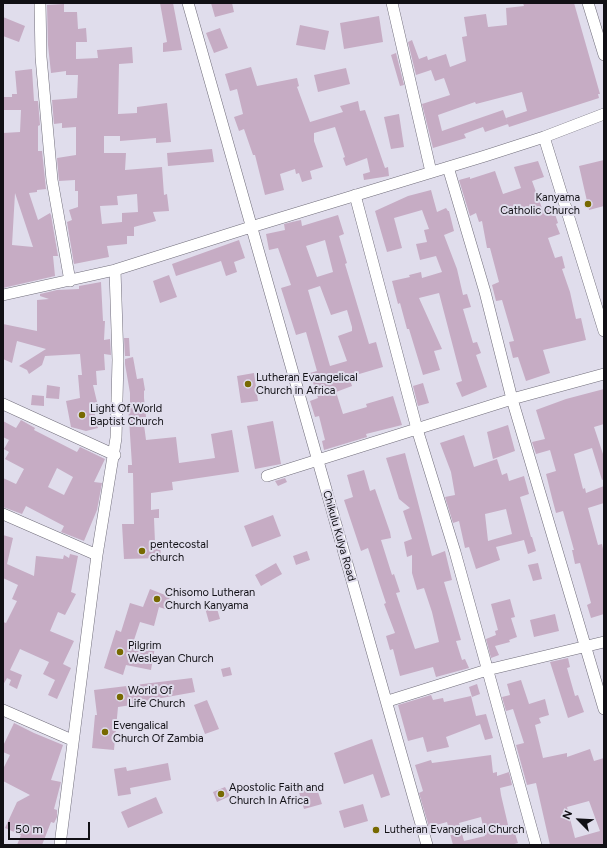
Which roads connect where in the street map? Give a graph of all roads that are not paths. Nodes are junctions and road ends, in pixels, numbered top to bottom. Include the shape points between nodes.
1 (40, 3) edge
2 (188, 3) edge
3 (392, 3) edge
4 (588, 3) edge
5 (604, 55) edge
6 (604, 114) edge
7 (544, 137) junction
8 (448, 167) junction
9 (432, 172) junction
10 (355, 196) junction
11 (251, 227) junction
12 (115, 270) junction
13 (70, 281) junction
14 (3, 294) edge
15 (604, 331) edge
16 (604, 374) edge
17 (512, 399) junction
18 (3, 404) edge
19 (418, 429) junction
20 (115, 455) junction
21 (317, 460) junction
22 (267, 476) dead end
23 (3, 514) edge
24 (97, 555) junction
25 (604, 642) edge
26 (586, 647) junction
27 (487, 670) junction
28 (388, 701) junction
29 (604, 709) edge
30 (3, 710) edge
31 (72, 740) junction
32 (60, 845) edge
33 (427, 845) edge
34 (536, 845) edge

1 - 13 street via 41,56 52,180
2 - 11 street, Chikulu Kulya Road
3 - 9 street
4 - 5 street
6 - 7 street
7 - 8 street
7 - 15 street
8 - 9 street
8 - 17 street via 485,292
9 - 10 street
10 - 11 street
10 - 19 street
11 - 12 street
11 - 21 street, Chikulu Kulya Road
12 - 13 street
12 - 20 street via 118,367
13 - 14 street
16 - 17 street
17 - 19 street
17 - 26 street
18 - 20 street
19 - 21 street
19 - 27 street
20 - 24 street
21 - 22 street
21 - 28 street, Chikulu Kulya Road
23 - 24 street
24 - 31 street
25 - 26 street
26 - 27 street
26 - 29 street
27 - 28 street
27 - 34 street
28 - 33 street, Chikulu Kulya Road
30 - 31 street
31 - 32 street

